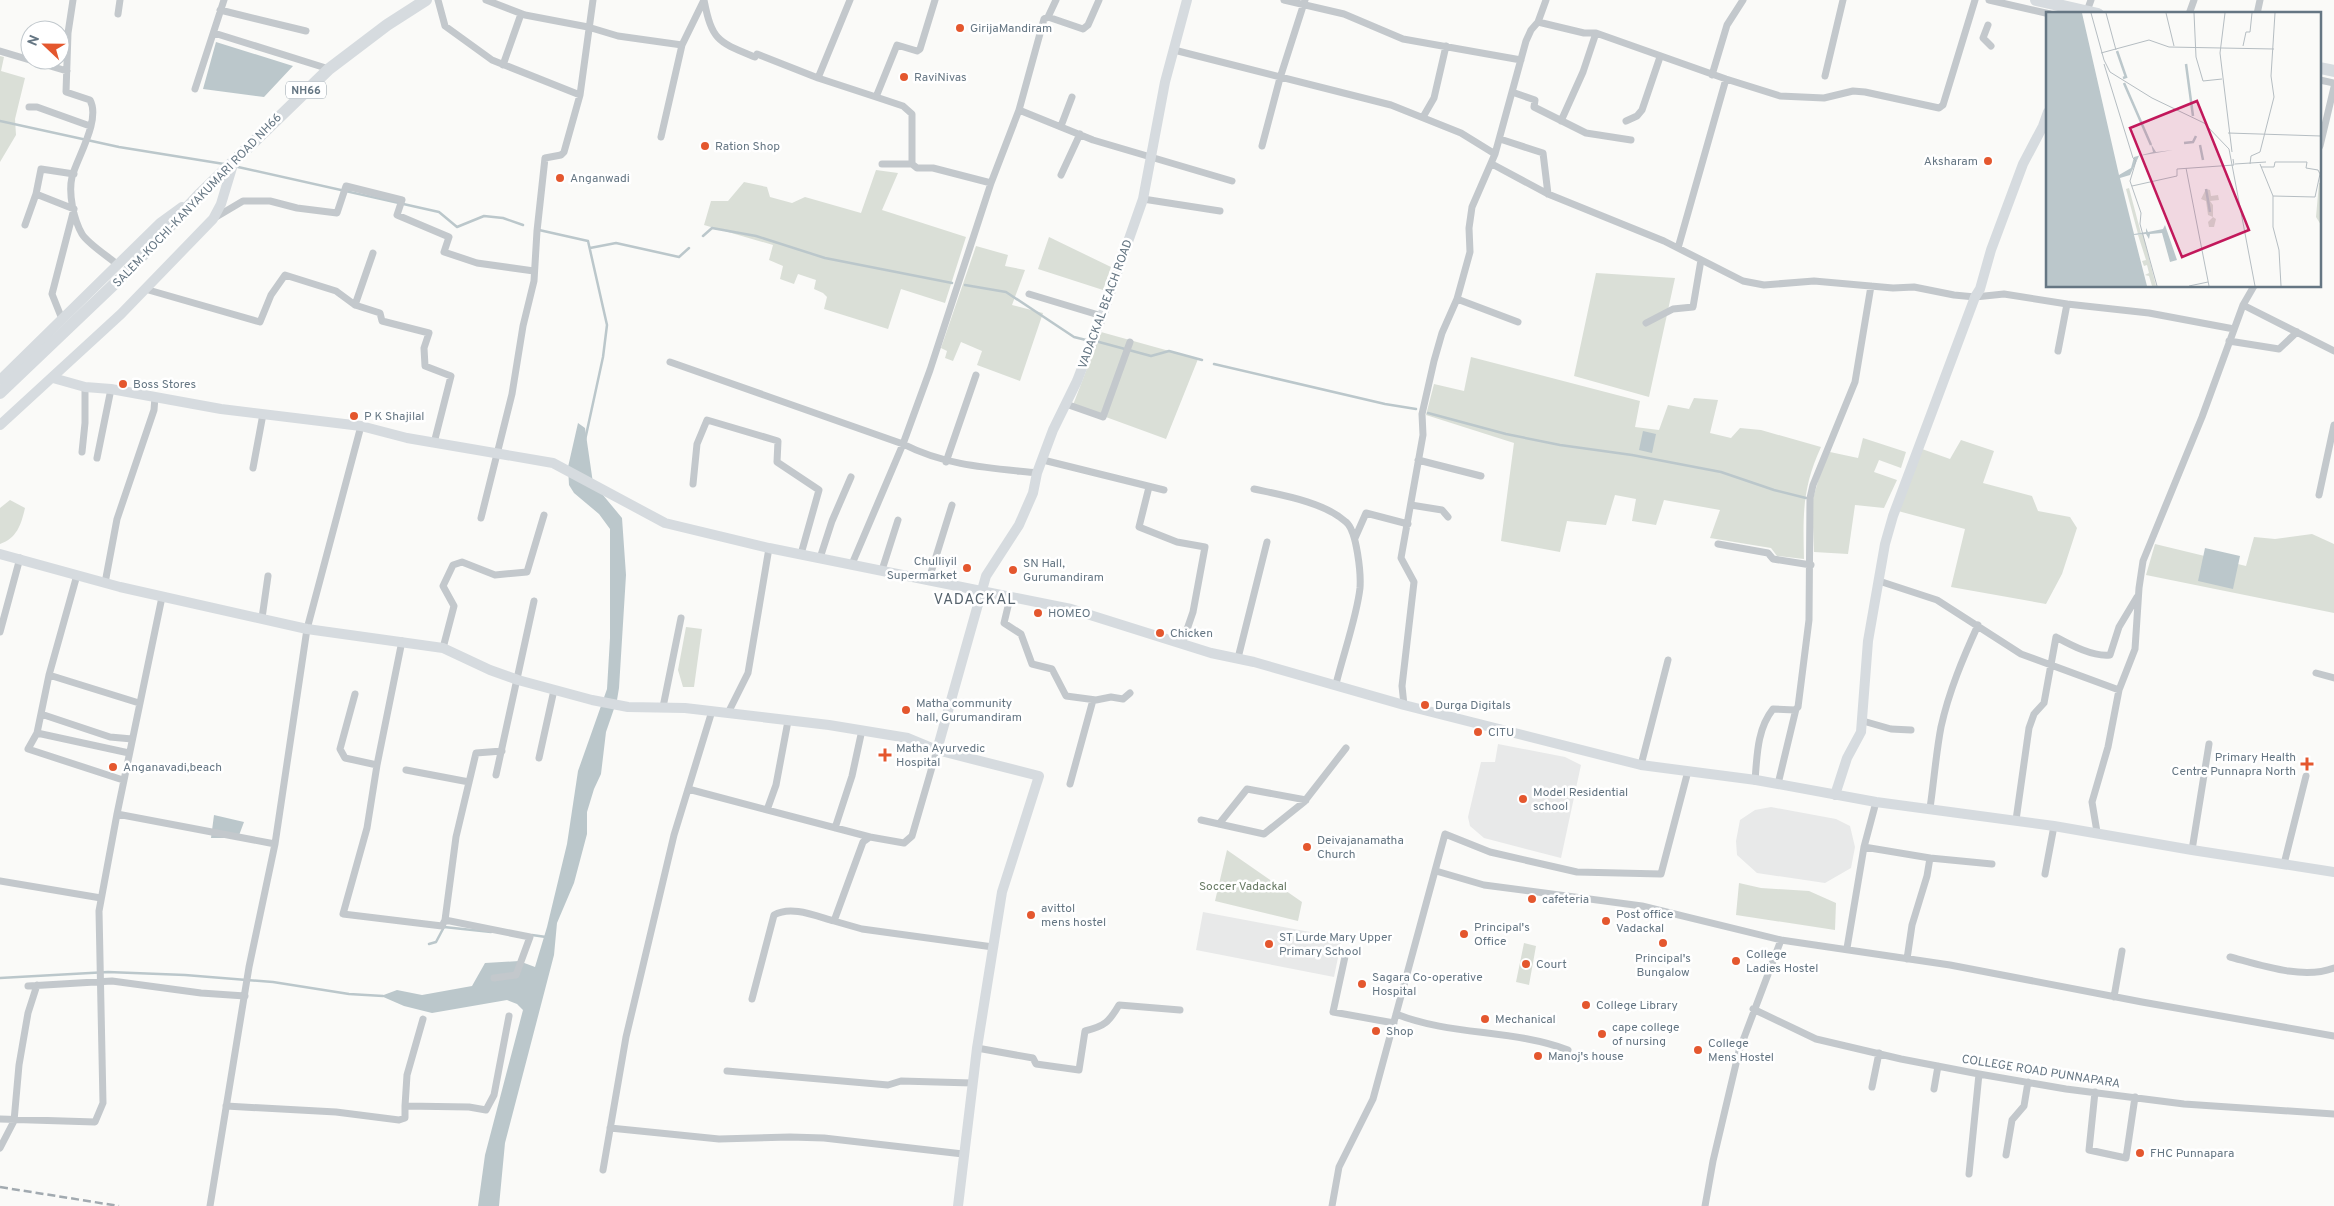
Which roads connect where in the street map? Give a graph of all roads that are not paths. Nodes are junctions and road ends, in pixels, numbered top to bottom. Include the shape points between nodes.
1 (73, 0) edge
2 (120, 0) edge
3 (224, 0) edge
4 (426, 0) edge
5 (438, 0) edge
6 (486, 0) edge
7 (593, 0) edge
8 (704, 0) edge
9 (850, 0) edge
10 (935, 0) edge
11 (1056, 0) edge
12 (1099, 0) edge
13 (1187, 0) edge
14 (1284, 0) edge
15 (1546, 0) edge
16 (1743, 0) edge
17 (1843, 0) edge
18 (1975, 0) edge
19 (1989, 0) edge
20 (2036, 0) edge
21 (2194, 0) edge
22 (1305, 3) edge
23 (2086, 9) edge
24 (220, 10) junction
25 (2190, 12) edge
26 (2046, 13) edge
27 (118, 14) dead end
28 (521, 14) junction
29 (1048, 17) junction
30 (1538, 22) junction
31 (1988, 25) dead end
32 (588, 27) junction
33 (306, 31) dead end
34 (214, 33) junction
35 (1596, 33) junction
36 (682, 45) junction
37 (1446, 46) junction
38 (1991, 46) dead end
39 (1174, 50) junction
40 (0, 51) edge
41 (1660, 57) junction
42 (1521, 60) junction
43 (502, 64) junction
44 (329, 68) junction
45 (68, 71) junction
46 (1712, 75) junction
47 (1825, 76) dead end
48 (818, 78) junction
49 (1280, 78) junction
50 (1726, 79) junction
51 (2322, 81) edge
52 (2334, 85) edge
53 (195, 89) dead end
54 (1512, 92) junction
55 (580, 95) junction
56 (876, 97) junction
57 (1072, 97) dead end
58 (29, 107) dead end
59 (1019, 110) junction
60 (1423, 117) junction
61 (2046, 118) edge
62 (1561, 121) junction
63 (1626, 121) dead end
64 (90, 126) junction
65 (1061, 126) junction
66 (1080, 134) junction
67 (2322, 137) edge
68 (661, 138) dead end
69 (1500, 139) junction
70 (1631, 140) dead end
71 (1262, 146) dead end
72 (1495, 154) junction
73 (1151, 157) junction
74 (234, 161) junction
75 (882, 164) dead end
76 (912, 164) junction
77 (1492, 164) junction
78 (74, 174) junction
79 (1061, 175) dead end
80 (1232, 181) dead end
81 (991, 183) junction
82 (36, 194) junction
83 (1548, 194) junction
84 (199, 196) junction
85 (1143, 199) junction
86 (74, 209) junction
87 (1220, 211) dead end
88 (213, 218) junction
89 (25, 225) dead end
90 (1678, 248) junction
91 (374, 253) dead end
92 (1702, 260) junction
93 (118, 265) junction
94 (534, 271) junction
95 (1871, 286) junction
96 (2253, 288) edge
97 (145, 289) junction
98 (1029, 294) dead end
99 (1975, 297) junction
100 (1458, 299) junction
101 (2067, 304) junction
102 (354, 305) junction
103 (2243, 305) junction
104 (1102, 316) junction
105 (62, 319) junction
106 (1518, 322) dead end
107 (1646, 323) dead end
108 (2234, 329) junction
109 (2297, 332) junction
110 (2229, 341) junction
111 (1128, 347) dead end
112 (2058, 351) dead end
113 (2334, 351) edge
114 (670, 362) dead end
115 (2, 375) edge
116 (976, 375) dead end
117 (53, 378) junction
118 (85, 387) junction
119 (111, 389) junction
120 (0, 393) edge
121 (154, 396) junction
122 (1066, 404) junction
123 (264, 414) junction
124 (0, 425) edge
125 (2334, 425) edge
126 (360, 426) junction
127 (434, 443) junction
128 (902, 444) junction
129 (82, 452) dead end
130 (496, 453) junction
131 (96, 458) dead end
132 (1043, 460) junction
133 (1418, 460) junction
134 (946, 462) junction
135 (252, 468) dead end
136 (1037, 473) junction
137 (1481, 476) dead end
138 (850, 477) dead end
139 (694, 484) dead end
140 (1149, 487) junction
141 (1254, 489) dead end
142 (1164, 490) dead end
143 (2319, 495) dead end
144 (952, 505) dead end
145 (1411, 505) junction
146 (544, 515) dead end
147 (1448, 517) dead end
148 (481, 518) dead end
149 (898, 520) dead end
150 (1408, 524) junction
151 (1355, 538) junction
152 (1267, 542) dead end
153 (1718, 544) dead end
154 (769, 548) junction
155 (0, 554) edge
156 (801, 554) junction
157 (20, 558) junction
158 (820, 558) junction
159 (852, 564) junction
160 (1811, 565) junction
161 (882, 570) junction
162 (77, 575) junction
163 (268, 576) dead end
164 (929, 579) junction
165 (1879, 582) junction
166 (105, 583) junction
167 (983, 593) junction
168 (2138, 594) junction
169 (162, 597) junction
170 (1010, 598) junction
171 (534, 601) dead end
172 (262, 618) junction
173 (681, 618) dead end
174 (1978, 625) junction
175 (306, 629) junction
176 (0, 632) edge
177 (402, 641) junction
178 (1182, 644) junction
179 (443, 648) junction
180 (1238, 658) junction
181 (1668, 660) dead end
182 (2051, 666) junction
183 (2316, 673) dead end
184 (50, 675) junction
185 (2334, 678) edge
186 (518, 680) junction
187 (1336, 684) junction
188 (554, 690) junction
189 (2119, 690) junction
190 (1130, 693) dead end
191 (355, 694) dead end
192 (1093, 700) junction
193 (139, 703) junction
194 (1404, 705) junction
195 (663, 708) junction
196 (1796, 709) junction
197 (712, 711) junction
198 (728, 713) junction
199 (41, 714) junction
200 (788, 721) junction
201 (1863, 721) junction
202 (862, 730) junction
203 (1911, 730) dead end
204 (37, 733) junction
205 (132, 738) junction
206 (2209, 744) dead end
207 (1346, 748) dead end
208 (502, 750) junction
209 (937, 750) junction
210 (129, 754) junction
211 (539, 758) dead end
212 (377, 765) junction
213 (1641, 765) junction
214 (406, 770) dead end
215 (1688, 771) junction
216 (496, 775) dead end
217 (2306, 776) dead end
218 (123, 780) junction
219 (1754, 781) junction
220 (468, 782) junction
221 (1070, 784) dead end
222 (1778, 784) junction
223 (688, 789) junction
224 (1836, 795) junction
225 (1306, 800) junction
226 (1876, 802) junction
227 (1930, 808) junction
228 (767, 810) junction
229 (117, 814) junction
230 (1201, 820) dead end
231 (2016, 820) junction
232 (1219, 824) junction
233 (2054, 826) junction
234 (835, 828) junction
235 (2097, 832) junction
236 (870, 838) junction
237 (275, 844) junction
238 (1864, 846) junction
239 (2192, 850) junction
240 (1930, 858) junction
241 (1992, 864) dead end
242 (2284, 864) junction
243 (1436, 871) junction
244 (2334, 872) edge
245 (2045, 874) dead end
246 (0, 881) edge
247 (102, 898) junction
248 (445, 920) junction
249 (834, 921) junction
250 (1781, 940) junction
251 (992, 947) junction
252 (1847, 948) junction
253 (2122, 951) dead end
254 (1346, 952) dead end
255 (2230, 957) dead end
256 (1907, 959) junction
257 (2334, 968) edge
258 (494, 978) dead end
259 (101, 981) junction
260 (37, 985) junction
261 (28, 986) dead end
262 (245, 996) junction
263 (2114, 997) junction
264 (752, 999) dead end
265 (1754, 1009) junction
266 (1180, 1010) dead end
267 (1396, 1014) junction
268 (508, 1016) dead end
269 (423, 1019) dead end
270 (1394, 1023) junction
271 (2334, 1036) edge
272 (977, 1048) junction
273 (1568, 1050) dead end
274 (1879, 1053) junction
275 (1938, 1066) junction
276 (727, 1071) dead end
277 (1980, 1074) junction
278 (2028, 1082) junction
279 (972, 1083) junction
280 (1872, 1087) dead end
281 (1934, 1089) dead end
282 (2095, 1092) junction
283 (2135, 1097) junction
284 (226, 1106) junction
285 (405, 1106) junction
286 (2334, 1114) edge
287 (0, 1119) edge
288 (14, 1121) junction
289 (610, 1128) junction
290 (0, 1148) edge
291 (963, 1154) junction
292 (2006, 1155) dead end
293 (603, 1170) dead end
294 (1969, 1174) dead end
295 (210, 1206) edge
296 (958, 1206) edge
297 (1332, 1206) edge
298 (1705, 1206) edge

1 - 45 street via 68,33
2 - 27 street
3 - 24 street
4 - 44 highway, SALEM-KOCHI-KANYAKUMARI ROAD NH66 / NH66
5 - 43 street via 445,26
6 - 28 street
7 - 32 street
8 - 36 street
8 - 48 street via 708,23 722,44
9 - 48 street
10 - 56 street via 920,48 917,51 897,45
11 - 29 street
12 - 29 street via 1083,29
13 - 39 street, VADACKAL BEACH ROAD
14 - 22 street
15 - 30 street
16 - 46 street via 1727,25
17 - 47 street
18 - 50 street via 1941,108 1854,91 1824,98 1780,96
19 - 26 street
20 - 23 highway
21 - 25 street
22 - 37 street via 1344,14 1404,39
22 - 49 street
24 - 33 street
24 - 34 street
28 - 32 street
28 - 43 street
29 - 59 street via 1042,23
30 - 35 street
30 - 42 street via 1531,30
31 - 38 street via 1983,38
32 - 36 street via 618,36
32 - 55 street
34 - 44 street
34 - 53 street
35 - 41 street
35 - 62 street
36 - 68 street
37 - 42 street
37 - 60 street via 1434,98
39 - 49 street
39 - 73 street, VADACKAL BEACH ROAD
40 - 45 street
41 - 46 street
41 - 63 street via 1642,110
42 - 54 street
43 - 55 street
44 - 74 highway, SALEM-KOCHI-KANYAKUMARI ROAD NH66 / NH66
45 - 64 street via 66,92 90,100 93,105
46 - 50 street
48 - 56 street
49 - 60 street via 1357,96
49 - 71 street
50 - 90 street
51 - 52 street
52 - 67 street
54 - 62 street via 1535,100 1534,107
54 - 69 street
55 - 94 street via 564,152 546,158
56 - 76 street via 904,106 912,114
57 - 65 street
58 - 64 street
59 - 65 street
59 - 81 street
60 - 72 street via 1461,133
61 - 99 street via 2023,164
62 - 70 street via 1586,133
64 - 78 street
65 - 66 street
66 - 73 street
66 - 79 street
69 - 72 street
69 - 83 street via 1543,153
72 - 77 street
73 - 80 street
73 - 85 street, VADACKAL BEACH ROAD
74 - 84 highway, SALEM-KOCHI-KANYAKUMARI ROAD NH66 / NH66
74 - 88 street via 221,204
75 - 76 street
76 - 81 street via 917,168 933,168
77 - 83 street
77 - 100 street via 1472,206 1470,252
78 - 82 street via 41,169
78 - 86 street via 71,194
81 - 128 street via 942,335
82 - 86 street
82 - 89 street
83 - 90 street
84 - 93 street via 160,223
84 - 120 highway, SALEM-KOCHI-KANYAKUMARI ROAD NH66 / NH66 via 128,272
85 - 87 street
85 - 104 street, VADACKAL BEACH ROAD
86 - 93 street via 83,235
86 - 105 street via 52,294
88 - 94 street via 243,201 270,201 297,208 337,212 346,186 402,200 397,215 449,236 444,252 478,263
88 - 97 street
90 - 92 street
91 - 102 street
92 - 95 street via 1752,284 1814,281
92 - 107 street via 1693,307 1673,309
93 - 105 street
94 - 130 street via 512,394
95 - 99 street via 1914,287
95 - 160 street via 1855,382 1813,484 1809,509
96 - 103 street
97 - 102 street via 260,322 271,295 285,275 336,291
97 - 117 street
98 - 104 street
99 - 101 street via 2004,294
99 - 165 street via 1892,516
100 - 106 street
100 - 133 street via 1442,332 1426,396
101 - 108 street via 2149,313
101 - 112 street
102 - 127 street via 380,313 382,321 429,333 424,348 425,366 450,376
103 - 108 street
103 - 109 street
104 - 122 street, VADACKAL BEACH ROAD
105 - 115 street
108 - 110 street
109 - 110 street via 2279,350
109 - 113 street
110 - 168 street via 2143,562
111 - 122 street via 1103,417
114 - 128 street
116 - 134 street
117 - 118 street
117 - 124 street
118 - 119 street
118 - 129 street
119 - 121 street
119 - 131 street
121 - 123 street
121 - 166 street via 154,410 118,519
122 - 132 street, VADACKAL BEACH ROAD
123 - 126 street
123 - 135 street
125 - 143 street
126 - 127 street
126 - 175 street
127 - 130 street
128 - 134 street
128 - 159 street
130 - 148 street
130 - 154 street via 553,463 664,523
132 - 136 street, VADACKAL BEACH ROAD
132 - 140 street
133 - 137 street
133 - 145 street
134 - 136 street
136 - 167 street, VADACKAL BEACH ROAD via 1033,493 1019,525 986,576
138 - 158 street
139 - 156 street via 697,444 707,420 778,442 777,462 819,490
140 - 142 street
140 - 178 street via 1139,526 1177,542 1205,547 1193,612
141 - 151 street via 1299,499 1337,516 1350,527
144 - 164 street
145 - 147 street via 1442,510
145 - 150 street
146 - 179 street via 527,572 495,575 462,562 453,565 443,586 454,606
149 - 161 street
150 - 151 street via 1366,513
150 - 194 street via 1401,558 1414,582 1402,686
151 - 187 street via 1360,588
152 - 180 street
153 - 160 street via 1768,554 1773,560
154 - 156 street
154 - 198 street via 748,673
155 - 157 street
156 - 158 street
157 - 162 street
157 - 176 street
158 - 159 street
159 - 161 street
160 - 196 street via 1809,620
161 - 164 street
162 - 166 street
162 - 184 street
163 - 172 street
164 - 167 street
165 - 174 street via 1937,600
165 - 201 street via 1868,641
166 - 169 street
167 - 170 street
167 - 209 street, VADACKAL BEACH ROAD
168 - 182 street via 2110,655 2104,656 2056,637
168 - 189 street via 2135,648
169 - 172 street
169 - 193 street
170 - 178 street via 1072,609
170 - 192 street via 1004,623 1021,634 1032,664 1052,669 1066,696
171 - 186 street
172 - 175 street
173 - 195 street
174 - 182 street via 2021,654
174 - 227 street via 1948,701
175 - 177 street
175 - 237 street
177 - 179 street
177 - 212 street
178 - 180 street
179 - 186 street
180 - 187 street
181 - 213 street
182 - 189 street
182 - 231 street via 2044,703 2031,719
183 - 185 street
184 - 193 street
184 - 199 street
186 - 188 street
186 - 208 street
187 - 194 street
188 - 195 street via 628,707
188 - 211 street
189 - 235 street via 2108,747 2092,802
190 - 192 street via 1123,699
191 - 212 street via 340,749 345,758
192 - 221 street
193 - 205 street
194 - 213 street
195 - 197 street
196 - 219 street via 1773,709 1766,717
196 - 222 street
197 - 198 street
197 - 223 street
198 - 200 street
199 - 204 street
199 - 205 street via 110,737
200 - 202 street
200 - 228 street via 776,785
201 - 203 street via 1891,729
201 - 224 street
202 - 209 street via 908,738
202 - 234 street via 852,776
204 - 210 street
204 - 218 street via 28,749
205 - 210 street
206 - 239 street
207 - 225 street
208 - 216 street
208 - 220 street via 476,753
209 - 236 street via 912,836 904,843
209 - 251 street via 1039,776 1002,892
210 - 218 street
212 - 248 street via 367,828 343,914 442,926
213 - 215 street
214 - 220 street
215 - 219 street
215 - 243 street via 1661,874 1577,872 1490,852 1445,834
217 - 242 street
218 - 229 street
219 - 222 street
220 - 248 street via 456,837
222 - 224 street
223 - 228 street
223 - 289 street via 626,1037
224 - 226 street
225 - 232 street via 1264,834
225 - 232 street via 1247,789
226 - 227 street
226 - 238 street
227 - 231 street
228 - 234 street
229 - 237 street
229 - 247 street
230 - 232 street
231 - 233 street
233 - 235 street
233 - 245 street
234 - 236 street
235 - 239 street
236 - 249 street via 863,842
237 - 262 street
238 - 240 street
238 - 252 street
239 - 242 street
240 - 241 street
240 - 256 street via 1912,925
242 - 244 street
243 - 250 street via 1484,885 1642,906
243 - 267 street
246 - 247 street
247 - 259 street via 99,911
248 - 258 street via 530,937 516,975
249 - 251 street via 862,929
249 - 264 street via 782,910 774,915
250 - 252 street
250 - 265 street
251 - 272 street
252 - 256 street
253 - 263 street
254 - 270 street via 1333,1012
255 - 257 street via 2282,971 2326,971
256 - 263 street
259 - 260 street
259 - 262 street
259 - 288 street via 102,1103 95,1122
260 - 261 street
260 - 288 street via 28,1013 19,1065
262 - 284 street
263 - 271 street
265 - 274 street, COLLEGE ROAD PUNNAPARA via 1816,1039
265 - 298 street via 1739,1051
266 - 272 street via 1119,1005 1110,1020 1086,1031 1079,1070 1036,1064 1034,1058
267 - 270 street
267 - 273 street via 1434,1026 1552,1044
268 - 285 street via 494,1095 486,1110
269 - 285 street via 408,1075
270 - 297 street via 1373,1098 1339,1167
272 - 279 street
274 - 275 street, COLLEGE ROAD PUNNAPARA
274 - 280 street
275 - 277 street, COLLEGE ROAD PUNNAPARA
275 - 281 street
276 - 279 street via 888,1086 901,1081
277 - 278 street, COLLEGE ROAD PUNNAPARA
277 - 294 street
278 - 282 street, COLLEGE ROAD PUNNAPARA
278 - 292 street via 2024,1106 2012,1120
279 - 291 street
282 - 283 street, COLLEGE ROAD PUNNAPARA
282 - 283 street via 2089,1150 2126,1158
283 - 286 street, COLLEGE ROAD PUNNAPARA via 2184,1104
284 - 285 street via 336,1112 399,1120 405,1118
284 - 295 street
287 - 288 street
288 - 290 street
289 - 291 street via 719,1139 824,1138
289 - 293 street
291 - 296 street

